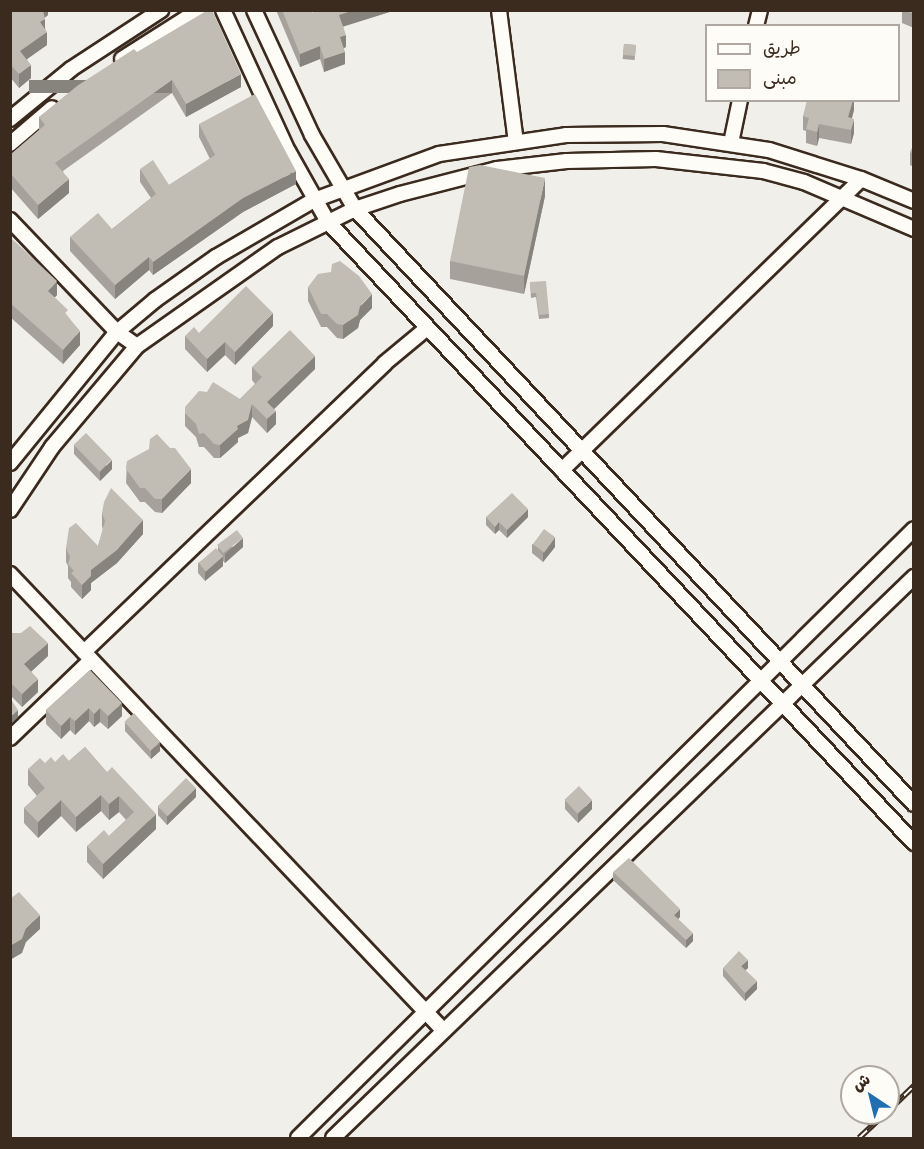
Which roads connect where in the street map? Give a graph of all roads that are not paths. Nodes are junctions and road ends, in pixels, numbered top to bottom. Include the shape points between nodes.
1 (161, 10) edge
2 (199, 10) edge
3 (223, 10) edge
4 (254, 10) edge
5 (499, 10) edge
6 (107, 69) edge
7 (60, 101) edge
8 (740, 102) edge
9 (10, 119) edge
10 (516, 142) junction
11 (731, 143) junction
12 (10, 144) edge
13 (861, 179) junction
14 (341, 188) junction
15 (843, 197) junction
16 (314, 200) junction
17 (914, 201) edge
18 (355, 209) junction
19 (10, 220) edge
20 (328, 222) junction
21 (914, 229) edge
22 (427, 328) junction
23 (117, 332) junction
24 (137, 346) junction
25 (583, 451) junction
26 (10, 463) edge
27 (562, 470) junction
28 (10, 510) edge
29 (914, 529) edge
30 (10, 574) edge
31 (914, 577) edge
32 (88, 656) junction
33 (779, 662) junction
34 (757, 681) junction
35 (803, 685) junction
36 (781, 705) junction
37 (10, 738) edge
38 (914, 804) edge
39 (914, 843) edge
40 (423, 1011) junction
41 (443, 1030) junction
42 (298, 1138) edge
43 (333, 1138) edge

1 - 9 street via 71,69
2 - 6 street
3 - 16 street
4 - 14 street
5 - 10 street
7 - 12 street
8 - 11 street
10 - 11 street via 567,135 663,134
10 - 14 street via 439,154
11 - 13 street via 769,150
13 - 15 street
13 - 17 street
14 - 16 street
14 - 18 street
15 - 18 street via 763,171 656,159 567,161 451,178
15 - 21 street
15 - 25 street
16 - 20 street
16 - 23 street via 216,257
18 - 20 street
18 - 25 street
19 - 23 street
20 - 22 street
20 - 24 street via 278,247
22 - 27 street
22 - 32 street via 381,367
23 - 24 street
23 - 26 street
24 - 28 street via 52,447
25 - 27 street
25 - 33 street
27 - 34 street
29 - 33 street
30 - 32 street
31 - 35 street
32 - 37 street
32 - 40 street
33 - 34 street
33 - 35 street
34 - 36 street
34 - 40 street
35 - 36 street
35 - 38 street
36 - 39 street
36 - 41 street
40 - 41 street
40 - 42 street
41 - 43 street

